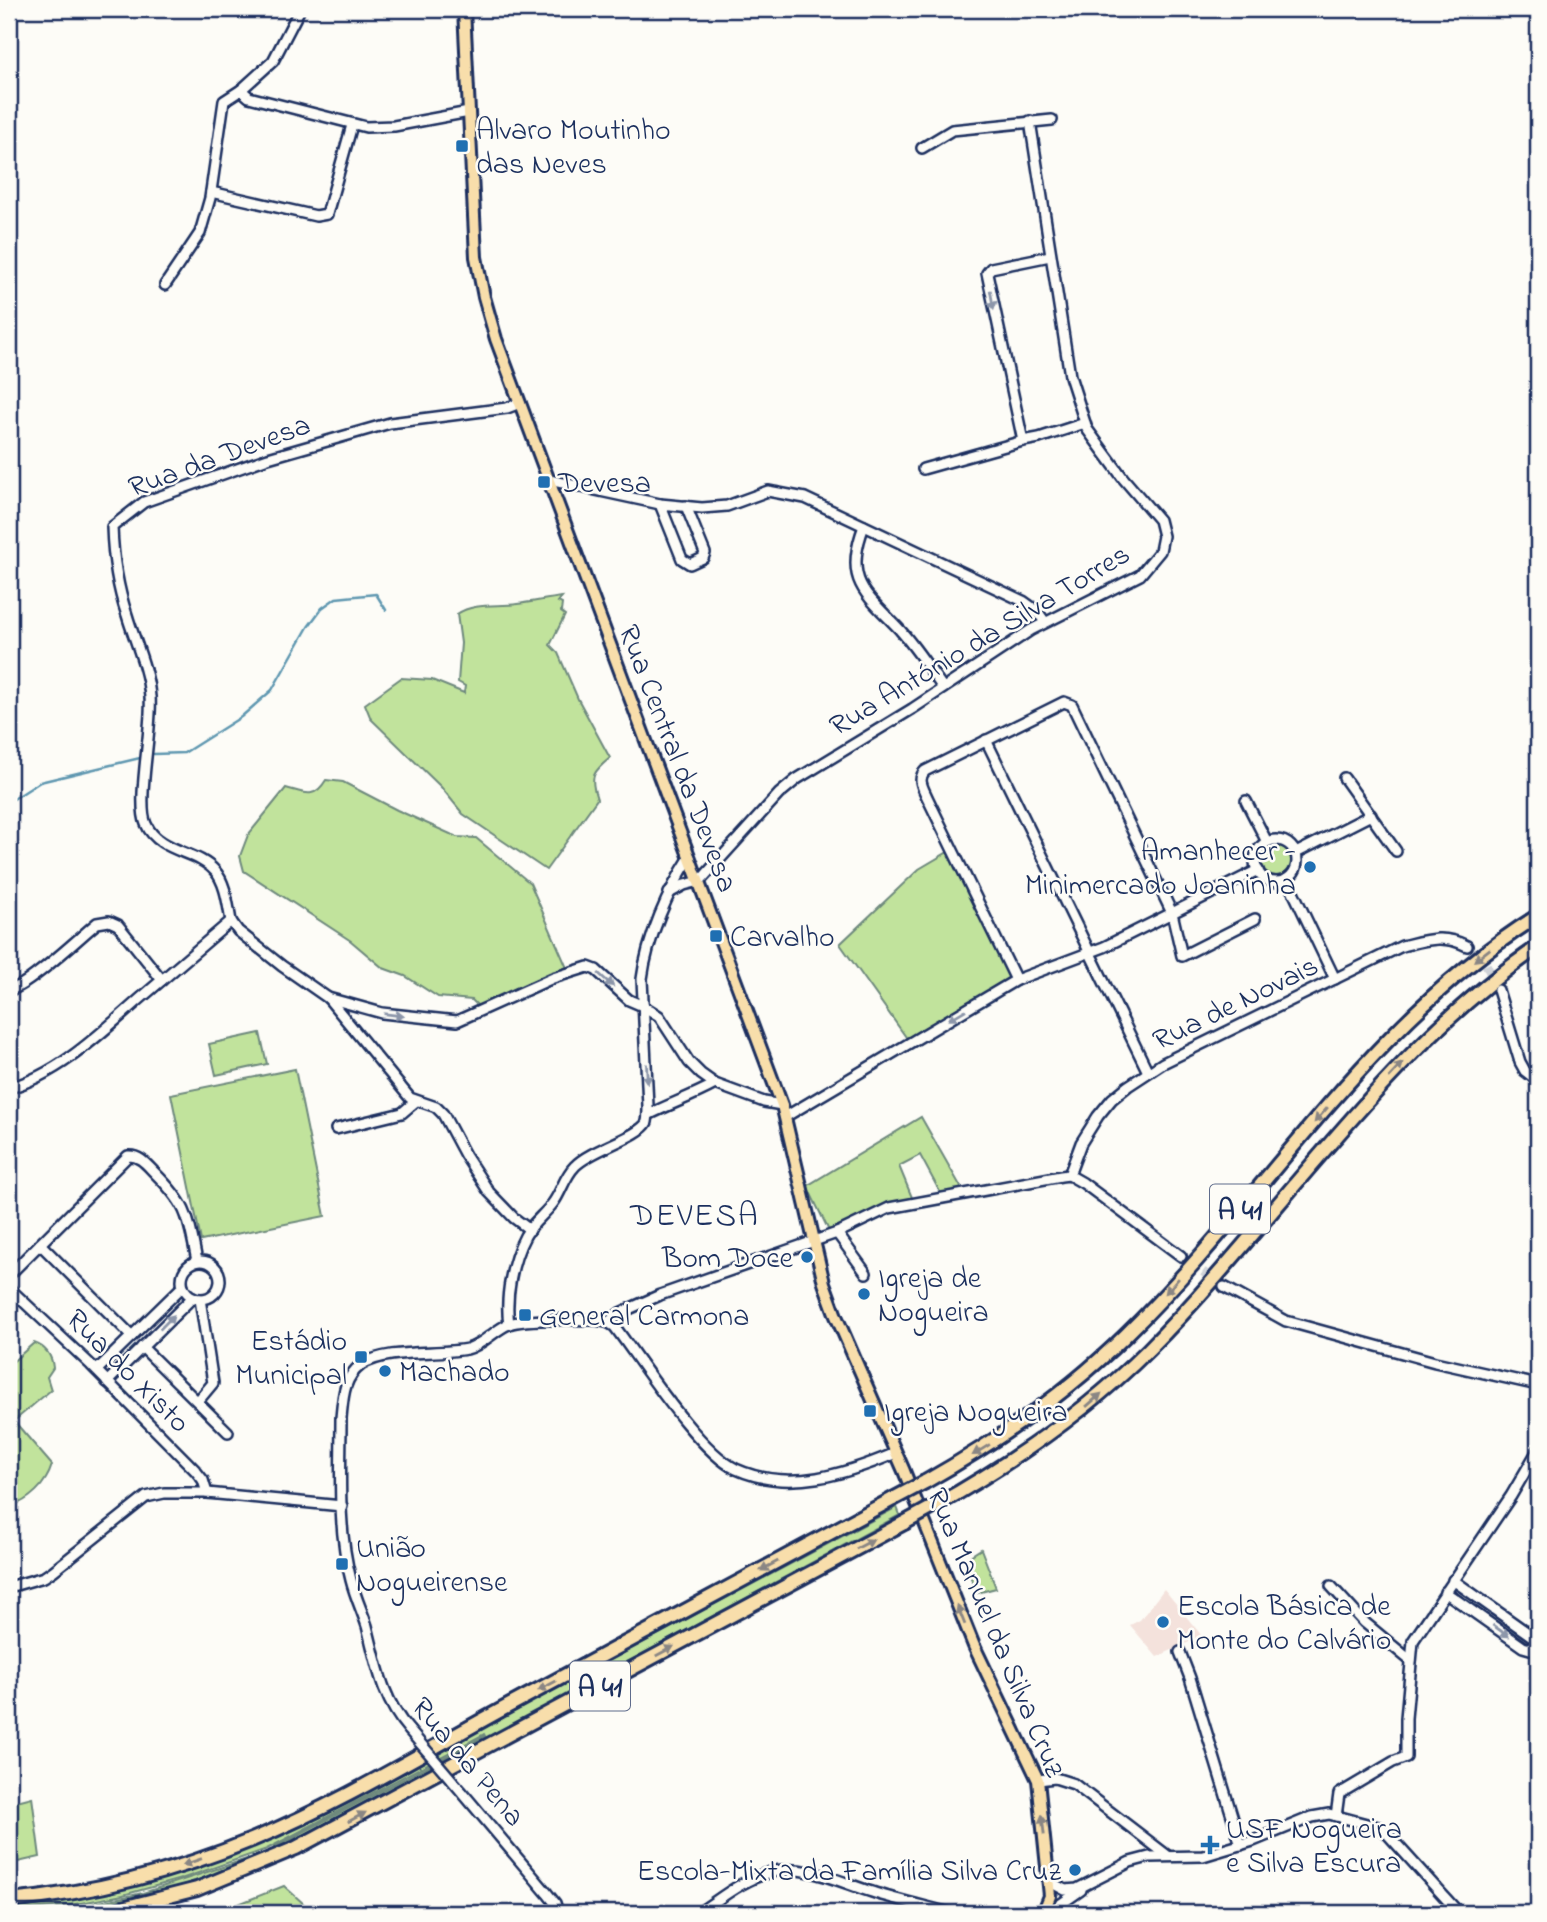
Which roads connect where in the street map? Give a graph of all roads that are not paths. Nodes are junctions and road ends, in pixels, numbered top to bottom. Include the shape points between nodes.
1 (300, 9) edge
2 (464, 9) edge
3 (241, 90) junction
4 (469, 112) junction
5 (1052, 120) dead end
6 (1030, 121) junction
7 (352, 125) junction
8 (922, 148) dead end
9 (211, 192) junction
10 (1049, 256) junction
11 (164, 285) dead end
12 (520, 403) junction
13 (1085, 423) junction
14 (1023, 441) junction
15 (923, 469) dead end
16 (549, 480) junction
17 (660, 504) junction
18 (686, 506) junction
19 (864, 526) junction
20 (1045, 622) junction
21 (943, 688) junction
22 (986, 740) junction
23 (1344, 778) dead end
24 (1246, 801) dead end
25 (1371, 815) junction
26 (1267, 842) junction
27 (1396, 851) dead end
28 (1296, 853) junction
29 (690, 857) junction
30 (1258, 870) junction
31 (1287, 879) junction
32 (700, 881) junction
33 (669, 893) junction
34 (1172, 913) junction
35 (1538, 916) edge
36 (1255, 919) dead end
37 (231, 921) junction
38 (1467, 946) tunnel mouth
39 (1538, 947) edge
40 (1091, 954) junction
41 (1335, 979) junction
42 (162, 980) junction
43 (1016, 981) junction
44 (9, 990) edge
45 (1497, 990) tunnel mouth
46 (328, 998) junction
47 (643, 1006) junction
48 (1148, 1072) junction
49 (1538, 1081) edge
50 (715, 1084) junction
51 (9, 1087) edge
52 (416, 1101) junction
53 (784, 1111) junction
54 (648, 1115) junction
55 (336, 1129) dead end
56 (1069, 1175) junction
57 (530, 1230) junction
58 (837, 1233) junction
59 (813, 1241) junction
60 (40, 1244) junction
61 (1181, 1256) tunnel mouth
62 (197, 1261) junction
63 (866, 1273) dead end
64 (9, 1275) edge
65 (183, 1286) junction
66 (1224, 1287) tunnel mouth
67 (9, 1288) edge
68 (196, 1298) junction
69 (608, 1322) junction
70 (509, 1324) junction
71 (132, 1336) junction
72 (142, 1347) junction
73 (97, 1370) junction
74 (107, 1382) junction
75 (1538, 1385) edge
76 (198, 1401) junction
77 (228, 1432) dead end
78 (1538, 1450) edge
79 (896, 1453) junction
80 (207, 1493) junction
81 (342, 1506) junction
82 (1453, 1580) junction
83 (1331, 1586) dead end
84 (9, 1587) edge
85 (1445, 1592) junction
86 (1180, 1652) dead end
87 (1411, 1661) junction
88 (1038, 1780) junction
89 (1336, 1816) junction
90 (1241, 1845) junction
91 (1168, 1856) junction
92 (1050, 1882) junction
93 (1085, 1887) junction
94 (9, 1891) edge
95 (39, 1898) junction
96 (9, 1901) edge
97 (103, 1913) edge
98 (558, 1913) edge
99 (698, 1913) edge
100 (950, 1913) edge
101 (1039, 1913) edge
102 (1048, 1913) edge
103 (1459, 1913) edge

1 - 3 street via 273,61
2 - 4 main road, Rua Central da Devesa
3 - 7 street via 250,97
3 - 9 street via 224,102
4 - 7 street via 380,127
4 - 12 main road, Rua Central da Devesa via 479,277
5 - 6 street
6 - 8 street via 952,130
6 - 10 street, Rua António da Silva Torres
7 - 9 street via 327,214 316,216
9 - 11 street via 200,233
10 - 13 street, Rua António da Silva Torres via 1070,376
10 -> 14 street via 991,268 988,273
12 - 16 main road, Rua Central da Devesa
12 - 37 street, Rua da Devesa via 390,423 268,458 144,502 112,527 115,576 151,698 145,823 156,838 217,872
13 - 14 street
13 - 20 street, Rua António da Silva Torres via 1105,456 1159,520 1160,551 1140,575
14 - 15 street
16 - 17 street
16 - 29 main road, Rua Central da Devesa
17 - 18 street
17 - 18 street via 682,559 690,564 705,553
18 - 19 street via 727,506 768,491 805,498
19 - 20 street via 1023,601
19 - 21 street via 856,547 863,592 917,650
20 - 21 street, Rua António da Silva Torres
21 - 32 street, Rua António da Silva Torres via 797,779
22 - 34 street via 1059,704 1072,705
22 - 40 street
22 - 43 street via 925,771 921,782
23 - 25 street
24 - 26 street
25 - 27 street
25 - 28 street
26 - 28 street via 1284,841
26 - 30 street via 1256,856
28 - 31 street via 1295,871
29 - 32 main road, Rua Central da Devesa
29 - 33 street
30 - 31 street via 1271,881
30 - 34 street
31 - 41 street
32 - 33 street
32 - 53 main road, Rua Central da Devesa
33 - 47 street via 644,965
34 - 36 street via 1182,956
34 - 40 street
35 -> 95 highway, A 41, bridge via 1465,969 1394,1033 1164,1295 1102,1358 1030,1417 975,1454 279,1828 167,1870
37 - 42 street
37 - 46 street via 282,966
38 - 41 street, Rua de Novais via 1440,938 1402,946
97 -> 39 highway, A 41, bridge via 197,1888 296,1848 904,1523 1038,1443 1122,1375 1182,1314 1404,1060 1472,997
40 - 43 street
40 - 48 street
41 - 48 street, Rua de Novais
42 - 44 street via 118,925 109,921 97,923
42 - 51 street via 51,1070
43 -> 53 street
45 - 49 street via 1520,1062
46 -> 47 street via 382,1013 457,1021 588,967
46 - 52 street
47 - 50 street via 659,1016 689,1062
47 -> 54 street
48 - 56 street, Rua de Novais via 1112,1099 1098,1116
50 - 53 street
50 - 54 street
52 - 55 street via 402,1113
52 - 57 street via 443,1114 489,1192
53 - 59 main road, Rua Central da Devesa
54 - 57 street via 634,1134 590,1153 575,1166
56 - 58 street via 889,1208
56 - 61 street
57 - 70 street via 510,1283
58 - 59 street
58 - 63 street
59 - 69 street via 660,1295
59 - 79 main road, Rua Central da Devesa via 836,1316
60 - 62 street via 122,1161 134,1156 183,1205
60 - 64 street
60 - 71 street
62 - 65 street via 183,1273
62 - 68 street via 214,1265 220,1280 212,1295
65 - 68 street
65 - 71 street
66 - 75 street via 1286,1321
67 - 73 street, Rua do Xisto
72 -> 68 street
68 - 76 street via 213,1383
69 - 70 street
69 - 79 street via 692,1429 735,1468 785,1481 817,1479
70 - 81 street, Rua da Pena via 472,1348 382,1357 364,1363 350,1376 341,1418
71 - 73 street
72 - 74 street
72 - 76 street
73 - 74 street, Rua do Xisto
74 - 80 street, Rua do Xisto via 195,1470
76 - 77 street
78 - 82 street
88 -> 79 main road, Rua Manuel da Silva Cruz via 974,1646
80 - 81 street
80 - 84 street via 146,1497 44,1577
81 - 98 street, Rua da Pena, bridge via 351,1581 387,1699 548,1893
82 - 85 street
85 -> 82 street via 1523,1647 1530,1649 1536,1641
83 - 87 street via 1364,1622
85 - 87 street via 1412,1641
86 - 90 street
87 - 89 street via 1406,1757 1339,1794
88 - 91 street via 1055,1778 1074,1784
92 -> 88 main road, Rua Manuel da Silva Cruz
89 - 90 street via 1312,1817
89 - 103 street via 1382,1828
90 - 91 street via 1203,1856
91 - 93 street via 1120,1866
92 - 93 street via 1065,1891
92 - 101 main road, Rua Manuel da Silva Cruz via 1048,1902
93 - 102 street
94 - 95 highway
95 - 96 highway, A 41
99 - 100 street via 749,1881 784,1869

